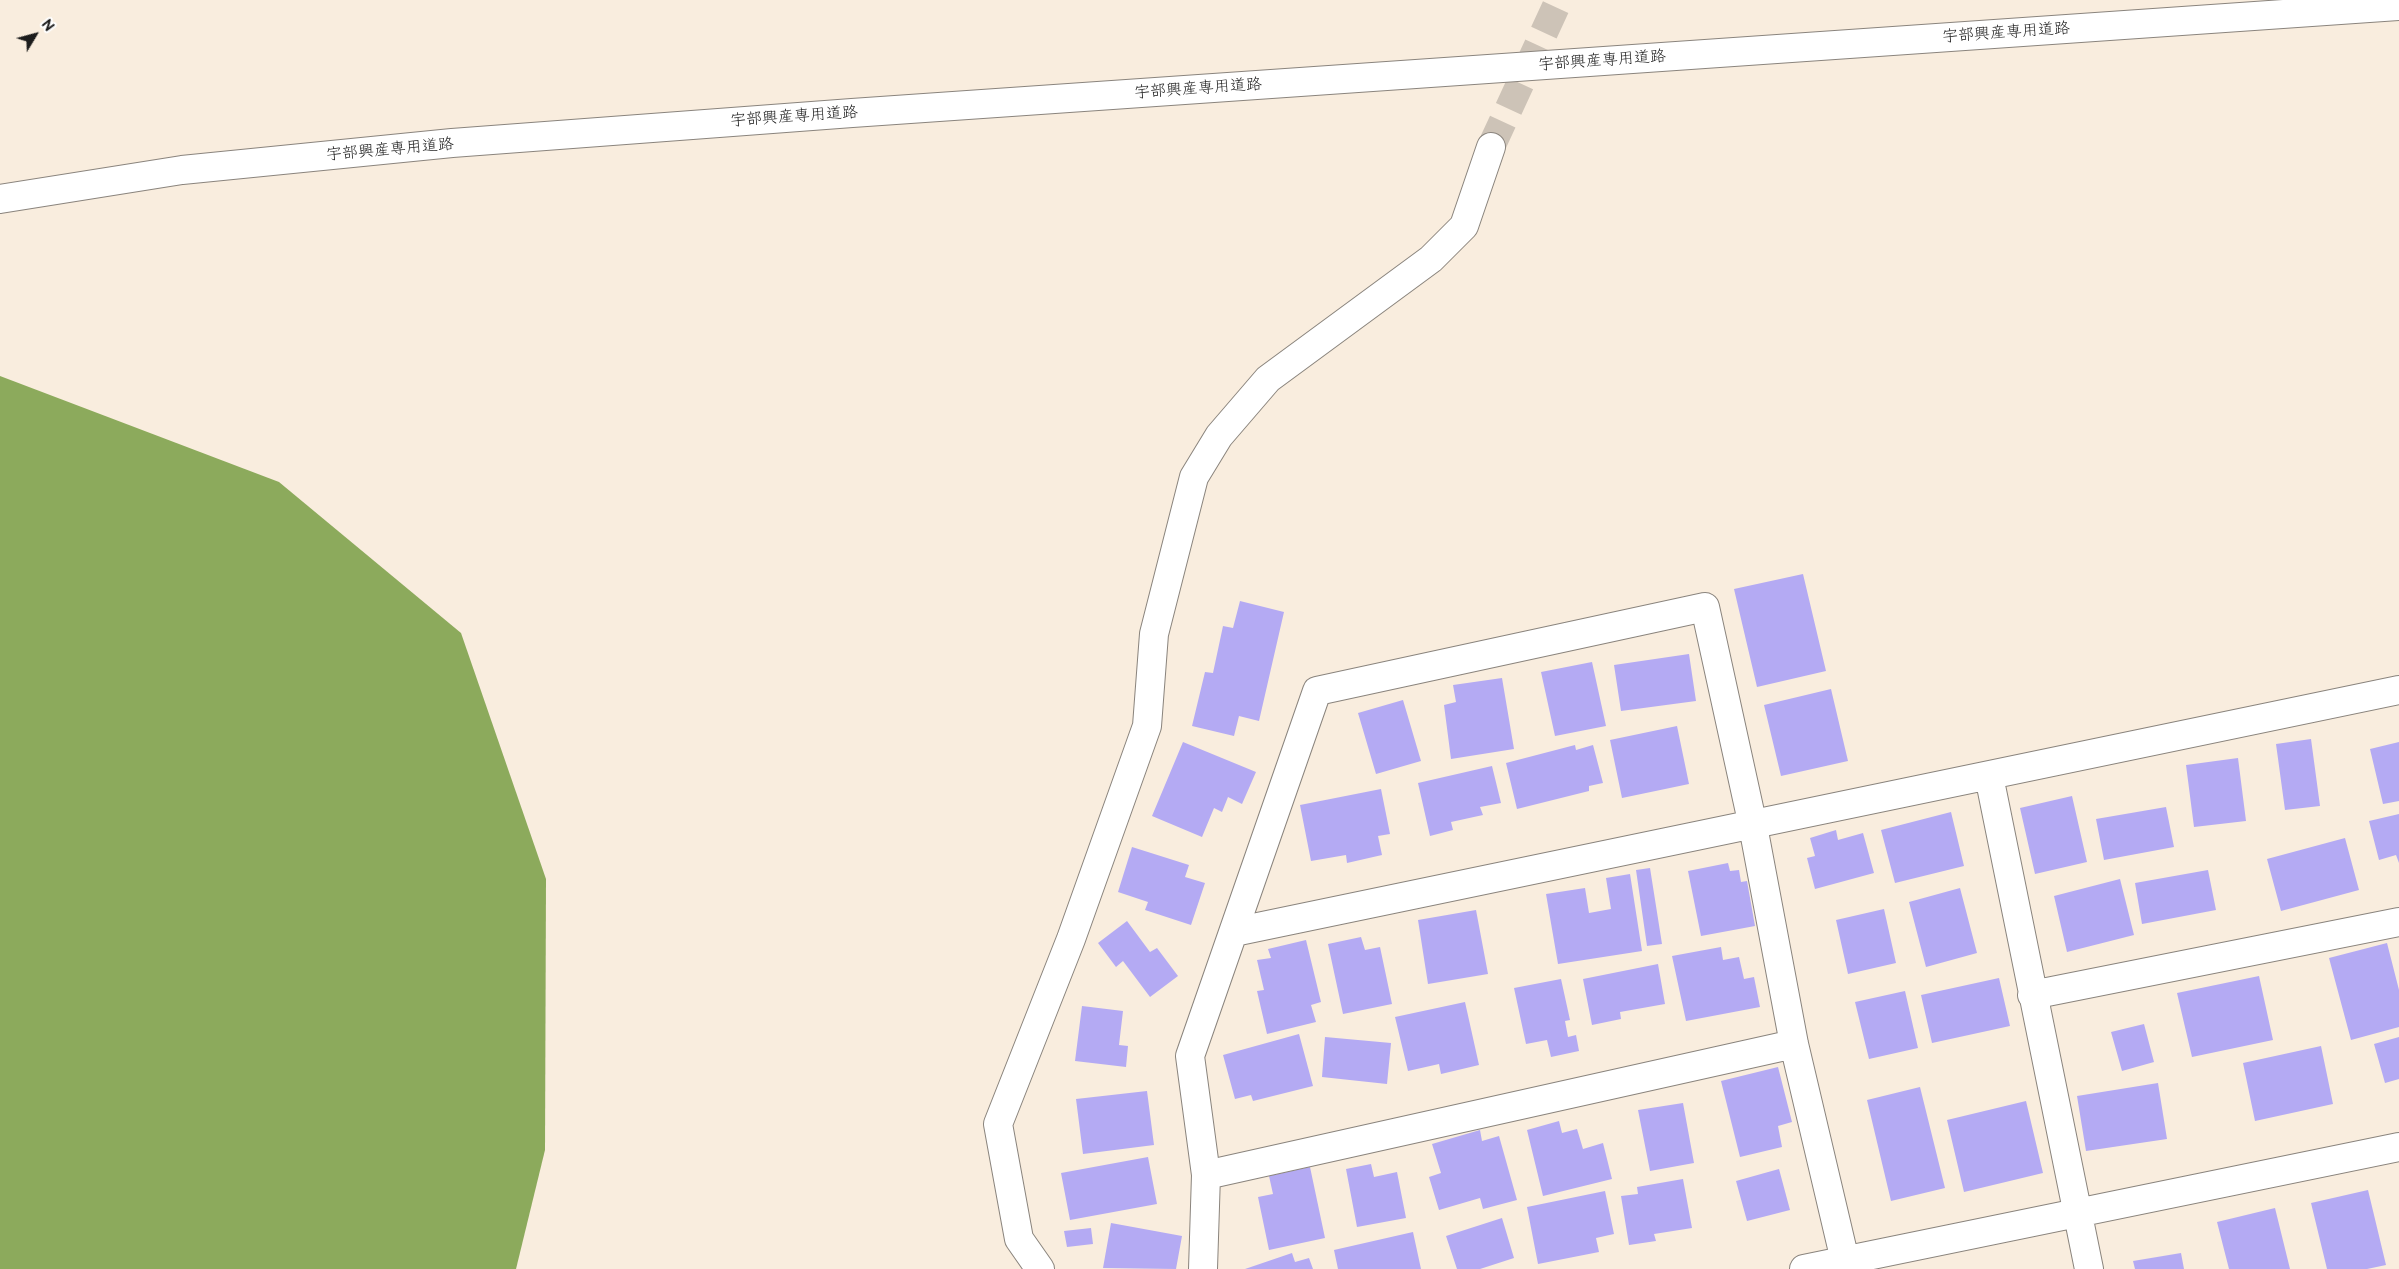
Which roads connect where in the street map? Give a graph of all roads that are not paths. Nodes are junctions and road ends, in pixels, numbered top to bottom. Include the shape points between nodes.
1 (2399, 6) edge
2 (1491, 147) tunnel mouth
3 (0, 200) edge
4 (2399, 690) edge
5 (1989, 776) junction
6 (1753, 826) junction
7 (2399, 922) edge
8 (1234, 932) junction
9 (2032, 995) junction
10 (1794, 1044) junction
11 (2399, 1147) edge
12 (1206, 1175) junction
13 (2078, 1213) junction
14 (1846, 1265) edge
15 (1040, 1269) edge
16 (1203, 1269) edge
17 (1804, 1269) edge
18 (2089, 1269) edge

1 - 3 street, 宇部興産専用道路 via 452,143 182,170
2 - 15 street via 1464,226 1431,259 1268,379 1219,436 1194,477 1154,634 1147,726 1071,938 998,1124 1019,1239
4 - 5 street
5 - 6 street
5 - 9 street
6 - 8 street
6 - 8 street via 1705,607 1317,691
6 - 10 street
7 - 9 street
8 - 12 street via 1190,1056
9 - 13 street
10 - 12 street
10 - 14 street
11 - 13 street
12 - 16 street
13 - 14 street
13 - 18 street
14 - 17 street

